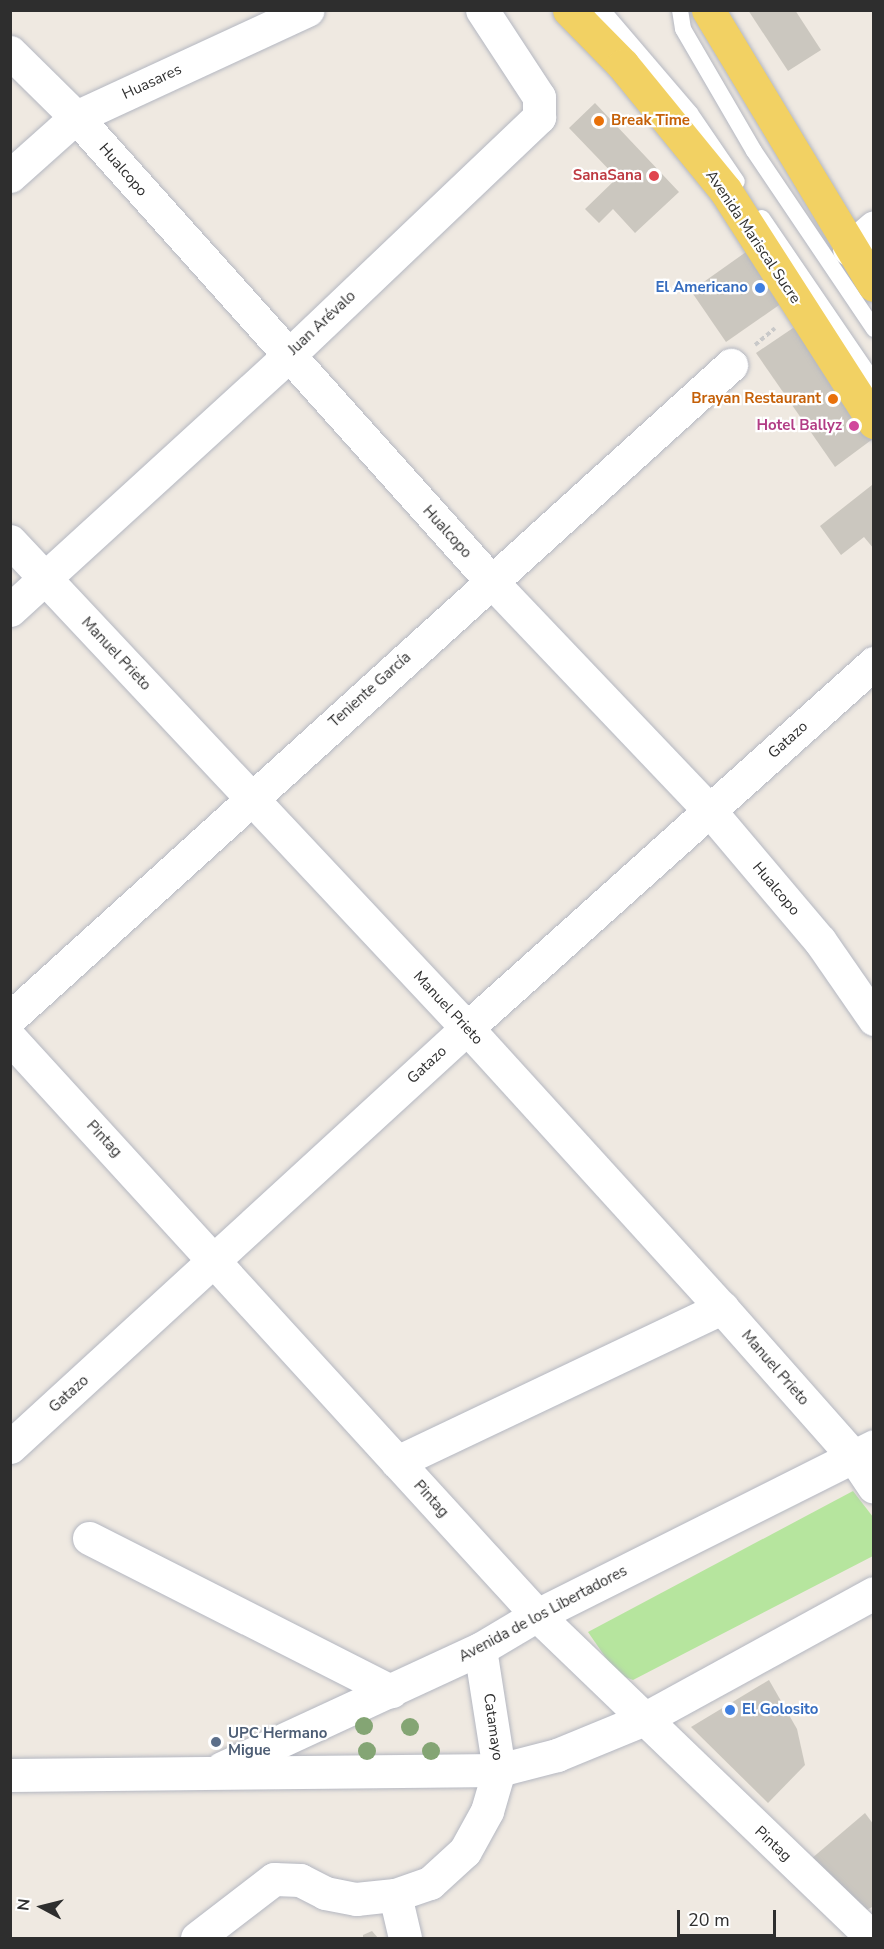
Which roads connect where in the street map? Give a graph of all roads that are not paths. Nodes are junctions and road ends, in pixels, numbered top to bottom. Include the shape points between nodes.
1 (308, 10) edge
2 (483, 10) edge
3 (569, 10) edge
4 (602, 10) edge
5 (680, 10) edge
6 (708, 10) edge
7 (10, 52) edge
8 (76, 117) junction
9 (10, 176) edge
10 (873, 227) edge
11 (849, 249) junction
12 (873, 285) edge
13 (873, 329) edge
14 (288, 356) junction
15 (731, 365) road end
16 (873, 382) edge
17 (873, 422) edge
18 (10, 541) edge
19 (45, 578) junction
20 (492, 582) junction
21 (10, 610) edge
22 (873, 663) edge
23 (249, 798) junction
24 (710, 811) junction
25 (10, 1018) edge
26 (873, 1019) edge
27 (467, 1028) junction
28 (10, 1038) edge
29 (215, 1260) junction
30 (722, 1308) junction
31 (10, 1447) edge
32 (863, 1451) edge
33 (397, 1462) junction
34 (873, 1487) edge
35 (89, 1538) dead end
36 (873, 1593) edge
37 (537, 1615) junction
38 (480, 1649) junction
39 (391, 1691) junction
40 (642, 1720) junction
41 (499, 1770) junction
42 (209, 1774) junction
43 (10, 1775) edge
44 (395, 1895) junction
45 (864, 1933) edge
46 (197, 1938) edge
47 (405, 1938) edge

1 - 8 street, Huasares
2 - 14 street, Juan Arévalo via 539,97 539,117
3 - 17 main road, Avenida Mariscal Sucre via 623,65 725,190
4 - 16 lane via 690,113
5 - 13 lane via 683,29 754,151
6 - 11 main road
7 - 8 street, Hualcopo
8 - 9 street, Huasares
8 - 14 street, Hualcopo
10 - 11 street
11 - 12 main road
14 - 19 street, Juan Arévalo
14 - 20 street, Hualcopo
15 - 20 street, Teniente García
18 - 19 street, Manuel Prieto
19 - 21 street, Juan Arévalo
19 - 23 street, Manuel Prieto
20 - 23 street, Teniente García
20 - 24 street, Hualcopo
22 - 24 street, Gatazo
23 - 25 street, Teniente García
23 - 27 street, Manuel Prieto
24 - 26 street, Hualcopo via 820,941
24 - 27 street, Gatazo
27 - 29 street, Gatazo
27 - 30 street, Manuel Prieto
28 - 29 street, Pintag
29 - 31 street, Gatazo
29 - 33 street, Pintag
30 - 32 street, Manuel Prieto
30 - 33 street
32 - 34 street, Manuel Prieto
32 - 37 street, Avenida de los Libertadores
33 - 37 street, Pintag
35 - 39 street
36 - 40 street, Avenida de los Libertadores
37 - 38 street, Avenida de los Libertadores
37 - 40 street, Pintag
38 - 39 street, Avenida de los Libertadores
38 - 41 street, Catamayo
39 - 42 street, Avenida de los Libertadores
40 - 41 street, Avenida de los Libertadores via 557,1755
40 - 45 street, Pintag
41 - 42 street, Avenida de los Libertadores
41 - 44 street, Catamayo via 487,1811 465,1851 430,1883
42 - 43 street, Avenida de los Libertadores
44 - 46 street, Catamayo via 356,1899 325,1893 300,1880 274,1879
44 - 47 street

